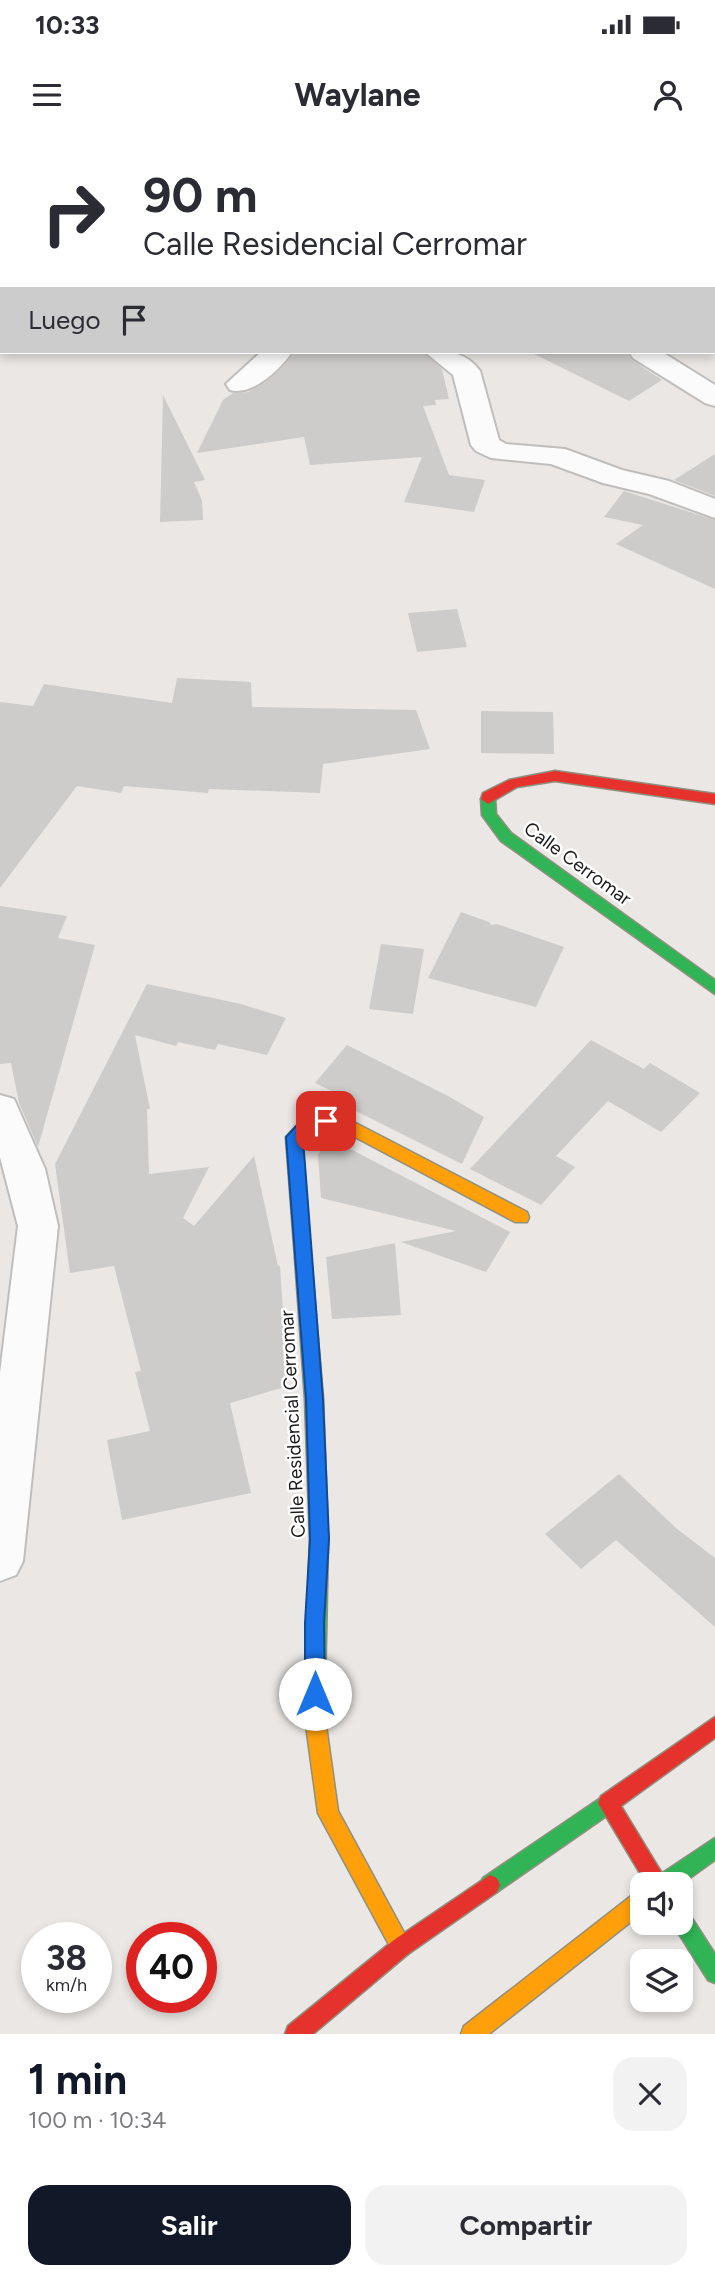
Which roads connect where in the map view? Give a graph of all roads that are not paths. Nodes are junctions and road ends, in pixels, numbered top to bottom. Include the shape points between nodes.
1 (276, 354) edge
2 (442, 354) edge
3 (646, 354) edge
4 (240, 384) dead end
5 (715, 397) edge
6 (715, 509) edge
7 (715, 799) edge
8 (715, 988) edge
9 (0, 1110) edge
10 (521, 1217) dead end
11 (0, 1561) edge
12 (715, 1726) edge
13 (608, 1803) junction
14 (715, 1848) edge
15 (653, 1872) edge
16 (680, 1872) edge
17 (630, 1909) edge
18 (691, 1935) edge
19 (401, 1947) junction
20 (715, 1973) edge
21 (296, 2034) edge
22 (472, 2034) edge

1 - 4 street
2 - 6 street via 466,371 486,445 501,452 555,455
3 - 5 street
7 - 8 main road, Calle Cerromar via 555,776 514,782 488,796 489,815 506,837
9 - 11 street via 25,1170 38,1226
10 - 19 main road, Calle Residencial Cerromar via 340,1122 311,1121 294,1137 314,1399 319,1539 315,1718 322,1772 328,1813
12 - 13 main road
13 - 15 main road
13 - 19 main road
14 - 16 main road
17 - 22 main road
18 - 20 main road
19 - 21 main road

